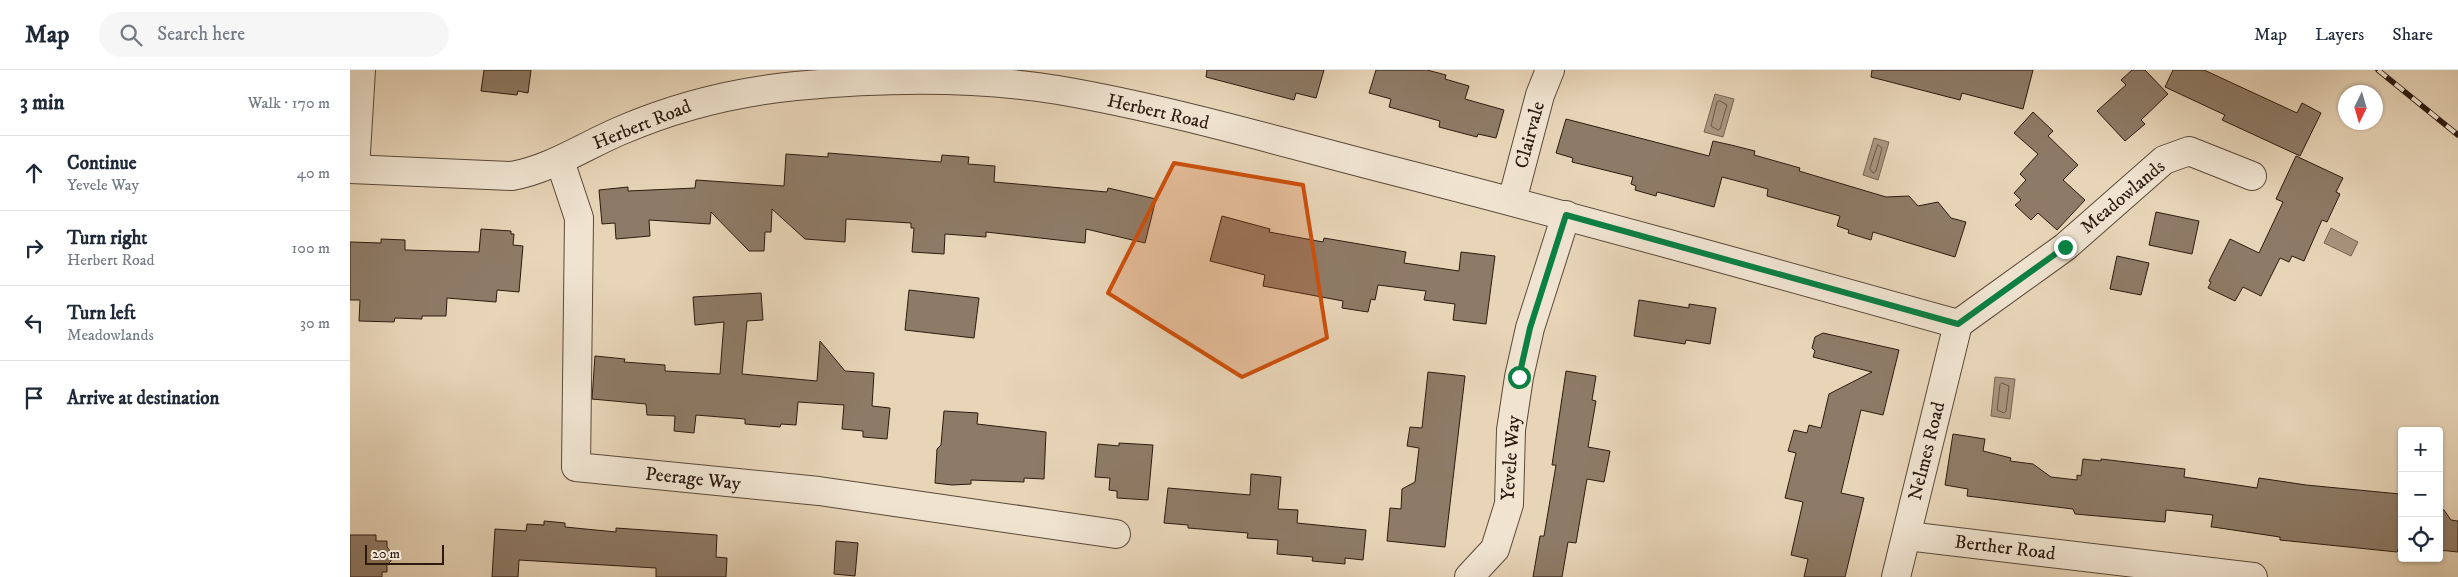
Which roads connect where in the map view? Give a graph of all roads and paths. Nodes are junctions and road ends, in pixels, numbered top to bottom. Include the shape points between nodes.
1 (361, 70) edge
2 (1550, 70) edge
3 (1058, 80) edge
4 (560, 161) junction
5 (352, 169) edge
6 (2252, 176) dead end
7 (1512, 201) junction
8 (1566, 215) junction
9 (1958, 324) junction
10 (1116, 534) dead end
11 (1906, 536) junction
12 (1469, 577) edge
13 (1896, 577) edge
14 (2253, 577) edge

1 - 5 street
2 - 7 street, Clairvale via 1540,95
3 - 4 street, Herbert Road via 856,82 749,92 663,113
3 - 7 street, Herbert Road via 1159,110
4 - 5 street, Herbert Road via 512,176
4 - 10 street, Peerage Way via 579,218 576,467 820,491
6 - 9 street, Meadowlands via 2188,150 2164,160 2065,247
7 - 8 street, Herbert Road
8 - 9 street, Herbert Road
8 - 12 street, Yevele Way via 1530,328 1519,377 1511,430 1509,504 1495,549
9 - 11 street, Nelmes Road
11 - 13 street, Nelmes Road
11 - 14 street, Berther Road

